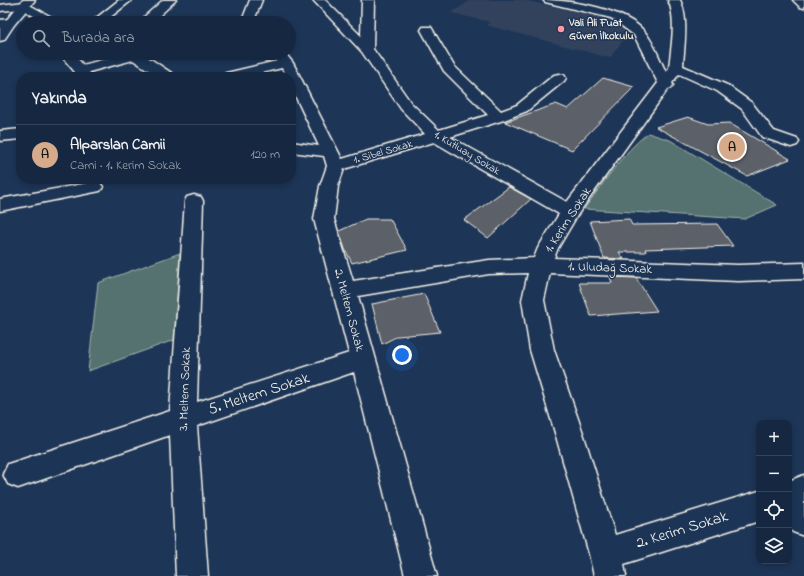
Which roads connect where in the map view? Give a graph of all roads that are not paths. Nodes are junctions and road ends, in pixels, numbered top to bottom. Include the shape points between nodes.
1 (126, 0) edge
2 (170, 0) edge
3 (256, 0) edge
4 (319, 0) edge
5 (368, 0) edge
6 (549, 0) edge
7 (674, 0) edge
8 (799, 0) edge
9 (27, 3) edge
10 (804, 5) edge
11 (0, 8) edge
12 (44, 16) edge
13 (105, 16) edge
14 (152, 16) edge
15 (250, 16) edge
16 (4, 24) edge
17 (427, 30) dead end
18 (0, 37) edge
19 (367, 49) junction
20 (72, 60) edge
21 (120, 60) edge
22 (144, 60) edge
23 (276, 60) edge
24 (283, 60) edge
25 (81, 72) edge
26 (88, 72) edge
27 (161, 72) edge
28 (241, 72) edge
29 (289, 72) edge
30 (671, 77) junction
31 (559, 78) dead end
32 (296, 85) edge
33 (499, 117) junction
34 (16, 134) edge
35 (0, 136) edge
36 (436, 136) junction
37 (791, 142) dead end
38 (296, 148) edge
39 (334, 159) junction
40 (94, 188) dead end
41 (194, 201) dead end
42 (0, 205) edge
43 (570, 212) junction
44 (540, 265) junction
45 (804, 271) edge
46 (345, 290) junction
47 (362, 359) junction
48 (182, 419) junction
49 (18, 474) dead end
50 (804, 490) edge
51 (792, 495) edge
52 (756, 507) edge
53 (792, 507) edge
54 (804, 521) edge
55 (608, 565) edge
56 (192, 576) edge
57 (421, 576) edge

1 - 13 street
2 - 14 street
3 - 15 street
4 - 19 street, 1. Kutluay Sokak
5 - 19 street
6 - 30 street via 617,10 639,33
7 - 30 street via 678,30
8 - 10 street
9 - 11 street
9 - 12 street
9 - 16 street
16 - 18 street
17 - 33 street via 449,68
19 - 36 street, 1. Kutluay Sokak via 406,106
20 - 25 street
21 - 26 street
22 - 27 street
23 - 28 street
24 - 29 street
30 - 37 street via 722,88 747,106 768,134
30 - 43 street, 1. Kerim Sokak
31 - 33 street, 1. Sibel Sokak via 522,108
32 - 39 street
33 - 36 street, 1. Sibel Sokak
34 - 35 street
36 - 39 street, 1. Sibel Sokak
36 - 43 street, 1. Kutluay Sokak
38 - 39 street
39 - 46 street, 2. Meltem Sokak via 324,219
40 - 42 street
41 - 48 street, 3. Meltem Sokak
43 - 44 street, 1. Kerim Sokak
44 - 45 street, 1. Uludağ Sokak via 738,273
44 - 46 street, 1. Uludağ Sokak via 489,267
44 - 55 street, 1. Kerim Sokak via 533,300 542,350
46 - 47 street, 2. Meltem Sokak
47 - 48 street, 5. Meltem Sokak
47 - 57 street, 2. Meltem Sokak
48 - 49 street, 5. Meltem Sokak
48 - 56 street, 3. Meltem Sokak
50 - 51 street
52 - 55 street, 2. Kerim Sokak
53 - 54 street

